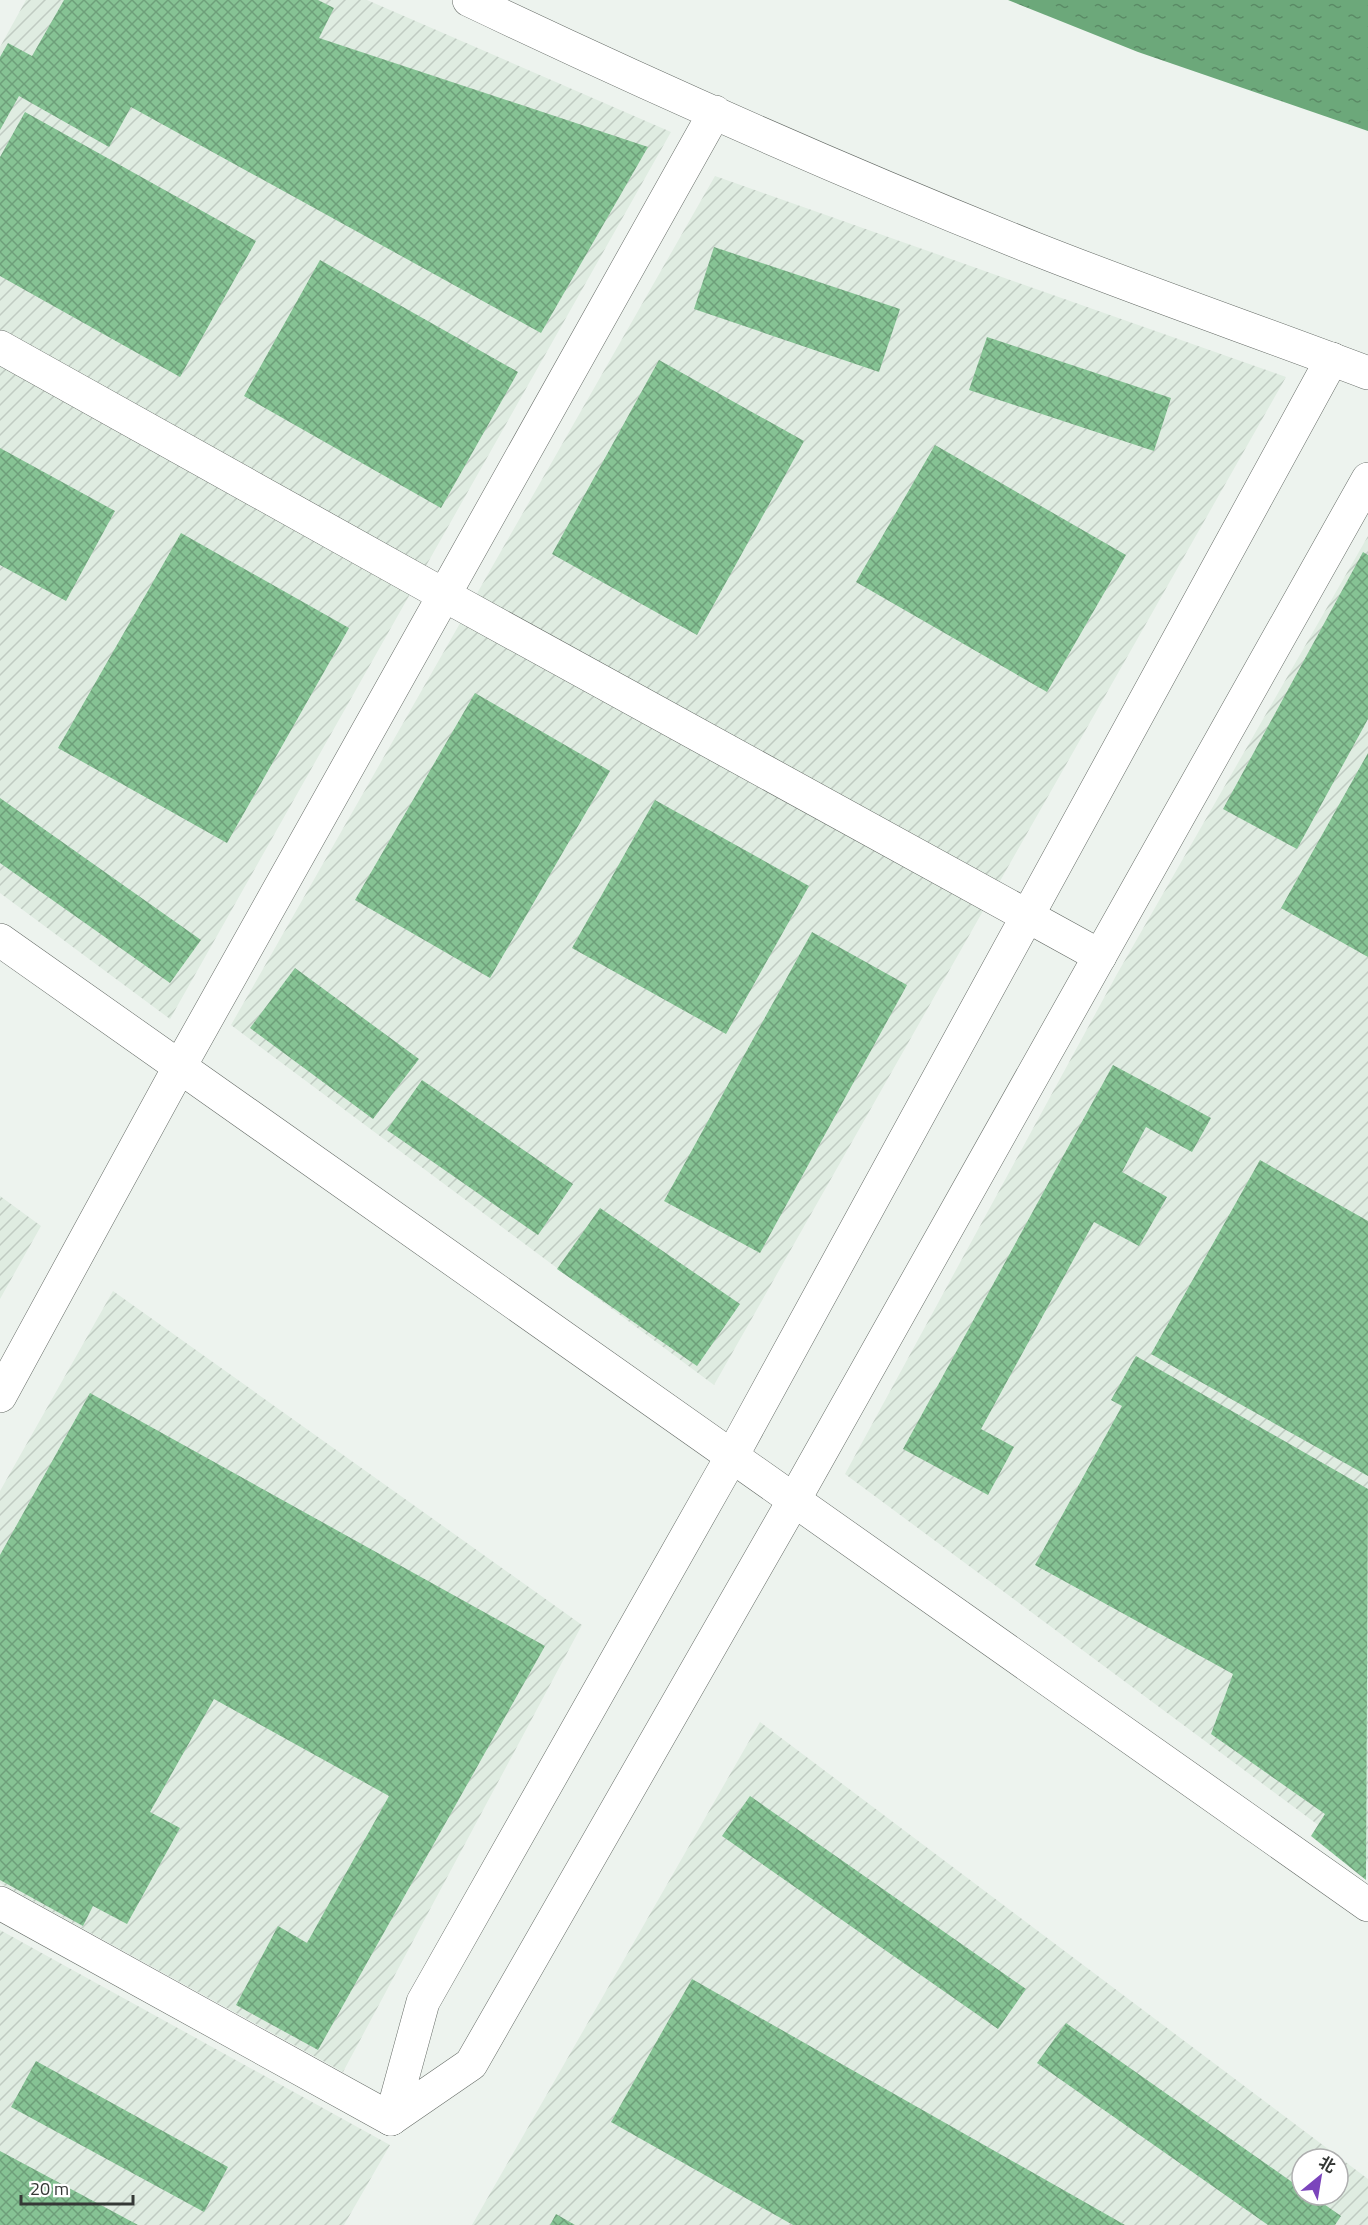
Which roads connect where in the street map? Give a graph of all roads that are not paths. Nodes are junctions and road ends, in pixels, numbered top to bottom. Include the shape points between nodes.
1 (469, 0) edge
2 (715, 112) junction
3 (0, 347) edge
4 (1332, 359) junction
5 (1368, 373) edge
6 (1368, 479) edge
7 (444, 595) junction
8 (1027, 916) junction
9 (0, 940) edge
10 (1100, 956) junction
11 (180, 1066) junction
12 (0, 1396) edge
13 (732, 1456) junction
14 (794, 1500) junction
15 (0, 1903) edge
16 (1368, 1905) edge
17 (392, 2120) junction

1 - 2 street
2 - 4 street via 1036,249
2 - 7 street
3 - 7 street
4 - 5 street
4 - 8 street
6 - 10 street
7 - 8 street
7 - 11 street
8 - 10 street
8 - 13 street
9 - 11 street
10 - 14 street
11 - 12 street
11 - 13 street
13 - 14 street
13 - 17 street via 423,2002
14 - 16 street
14 - 17 street via 471,2064
15 - 17 street

